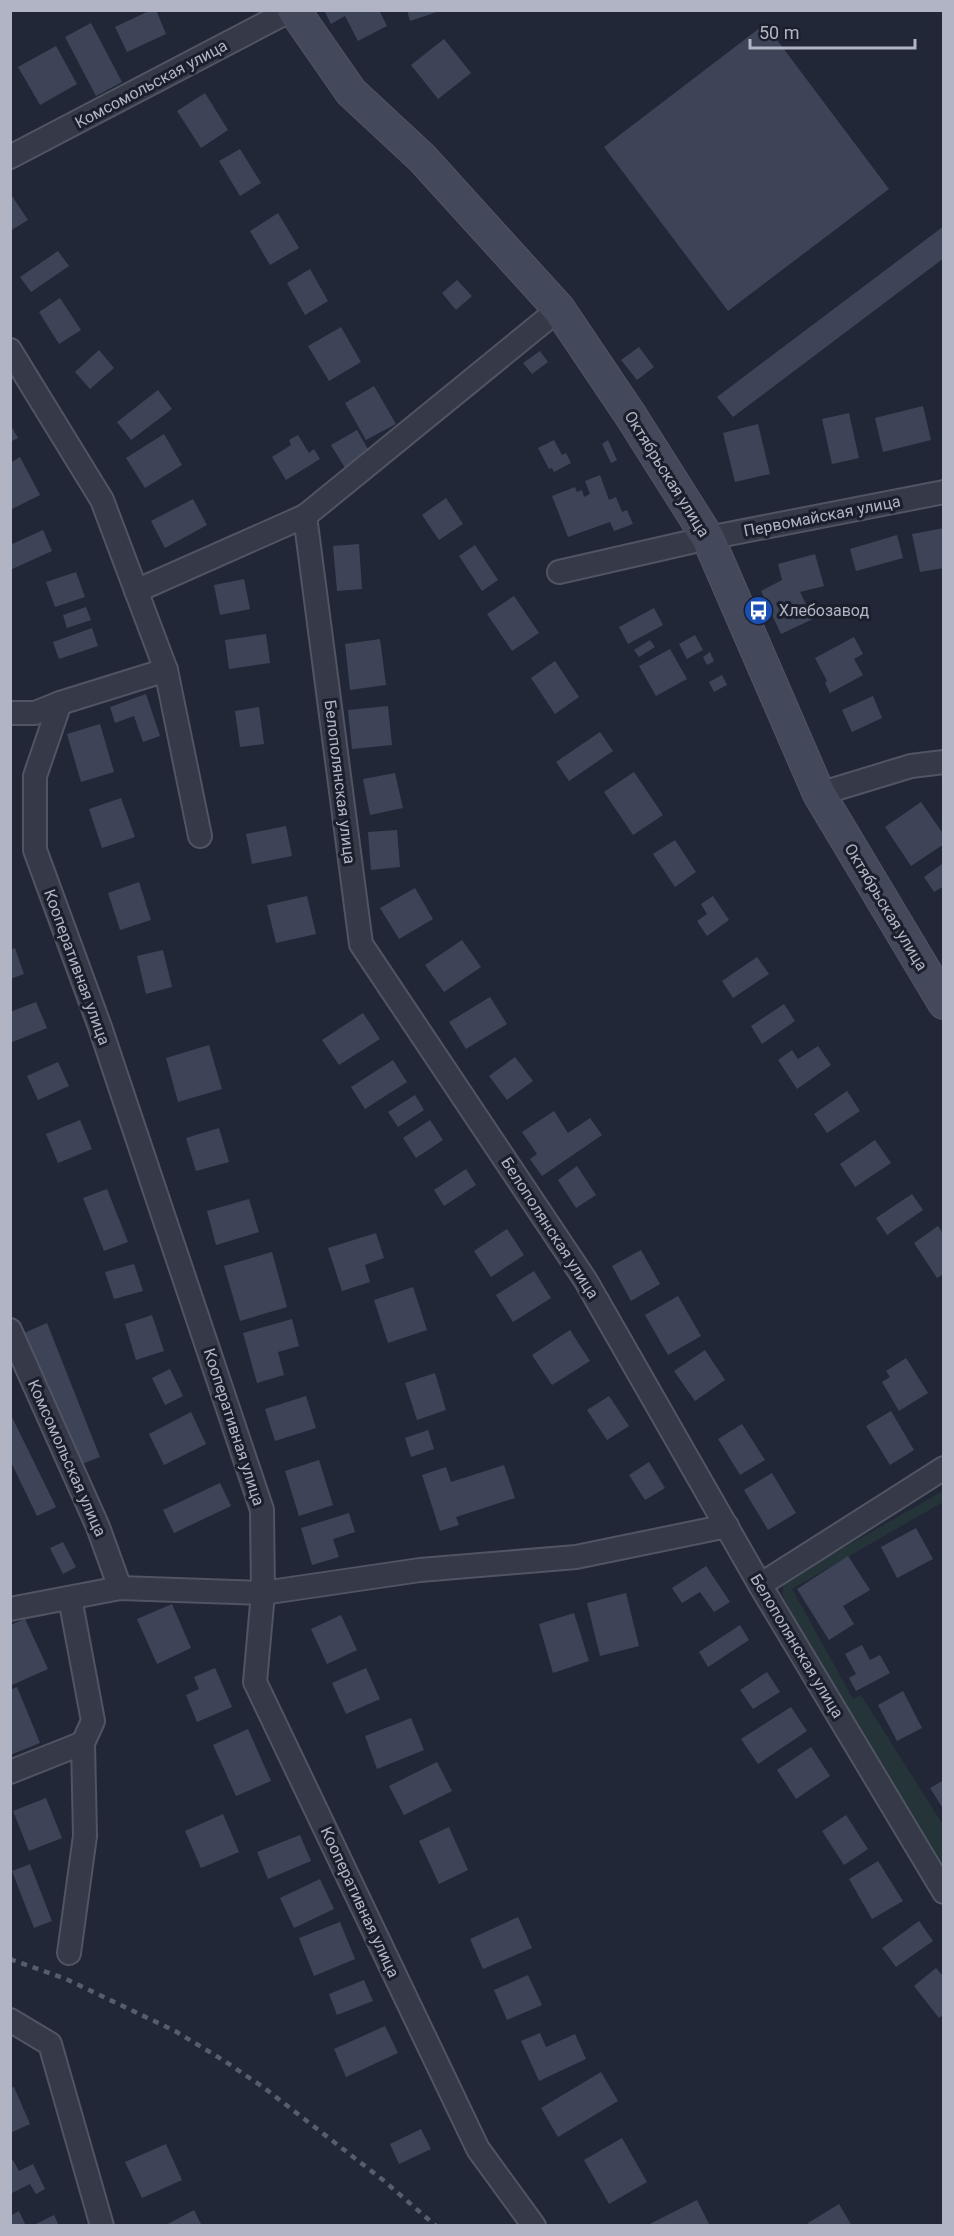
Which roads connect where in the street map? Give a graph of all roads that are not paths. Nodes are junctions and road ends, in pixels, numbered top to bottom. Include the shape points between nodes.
1 (292, 10) edge
2 (10, 157) edge
3 (559, 309) junction
4 (10, 350) edge
5 (944, 492) edge
6 (305, 516) junction
7 (708, 538) junction
8 (560, 572) dead end
9 (136, 591) junction
10 (166, 670) junction
11 (10, 696) edge
12 (60, 703) junction
13 (35, 712) junction
14 (10, 713) edge
15 (944, 762) edge
16 (819, 794) junction
17 (200, 837) dead end
18 (944, 1003) edge
19 (10, 1330) edge
20 (944, 1468) edge
21 (727, 1526) junction
22 (760, 1585) junction
23 (120, 1588) junction
24 (263, 1593) junction
25 (70, 1598) junction
26 (10, 1609) edge
27 (83, 1743) junction
28 (10, 1772) edge
29 (944, 1892) edge
30 (69, 1953) dead end
31 (10, 2020) edge
32 (102, 2226) edge
33 (534, 2226) edge

1 - 2 street, Комсомольская улица
1 - 3 street, Октябрьская улица via 351,92 422,158
3 - 6 street
3 - 7 street, Октябрьская улица
4 - 9 street via 102,500
5 - 7 street, Первомайская улица
6 - 9 street
6 - 21 street, Белополянская улица via 361,944 586,1281
7 - 8 street, Первомайская улица
7 - 16 street, Октябрьская улица
9 - 10 street
10 - 12 street
10 - 17 street
11 - 13 street
12 - 13 street
12 - 24 street, Кооперативная улица via 35,776 35,850 100,1027 262,1510
13 - 14 street
15 - 16 street via 912,766
16 - 18 street, Октябрьская улица
19 - 23 street, Комсомольская улица via 98,1527
20 - 22 street
21 - 22 street, Белополянская улица
21 - 24 street via 576,1557 420,1570
22 - 29 street, Белополянская улица
23 - 24 street
23 - 25 street
24 - 33 street, Кооперативная улица via 255,1682 478,2149
25 - 26 street
25 - 27 street via 93,1721
27 - 28 street
27 - 30 street via 85,1836
31 - 32 street via 50,2044

